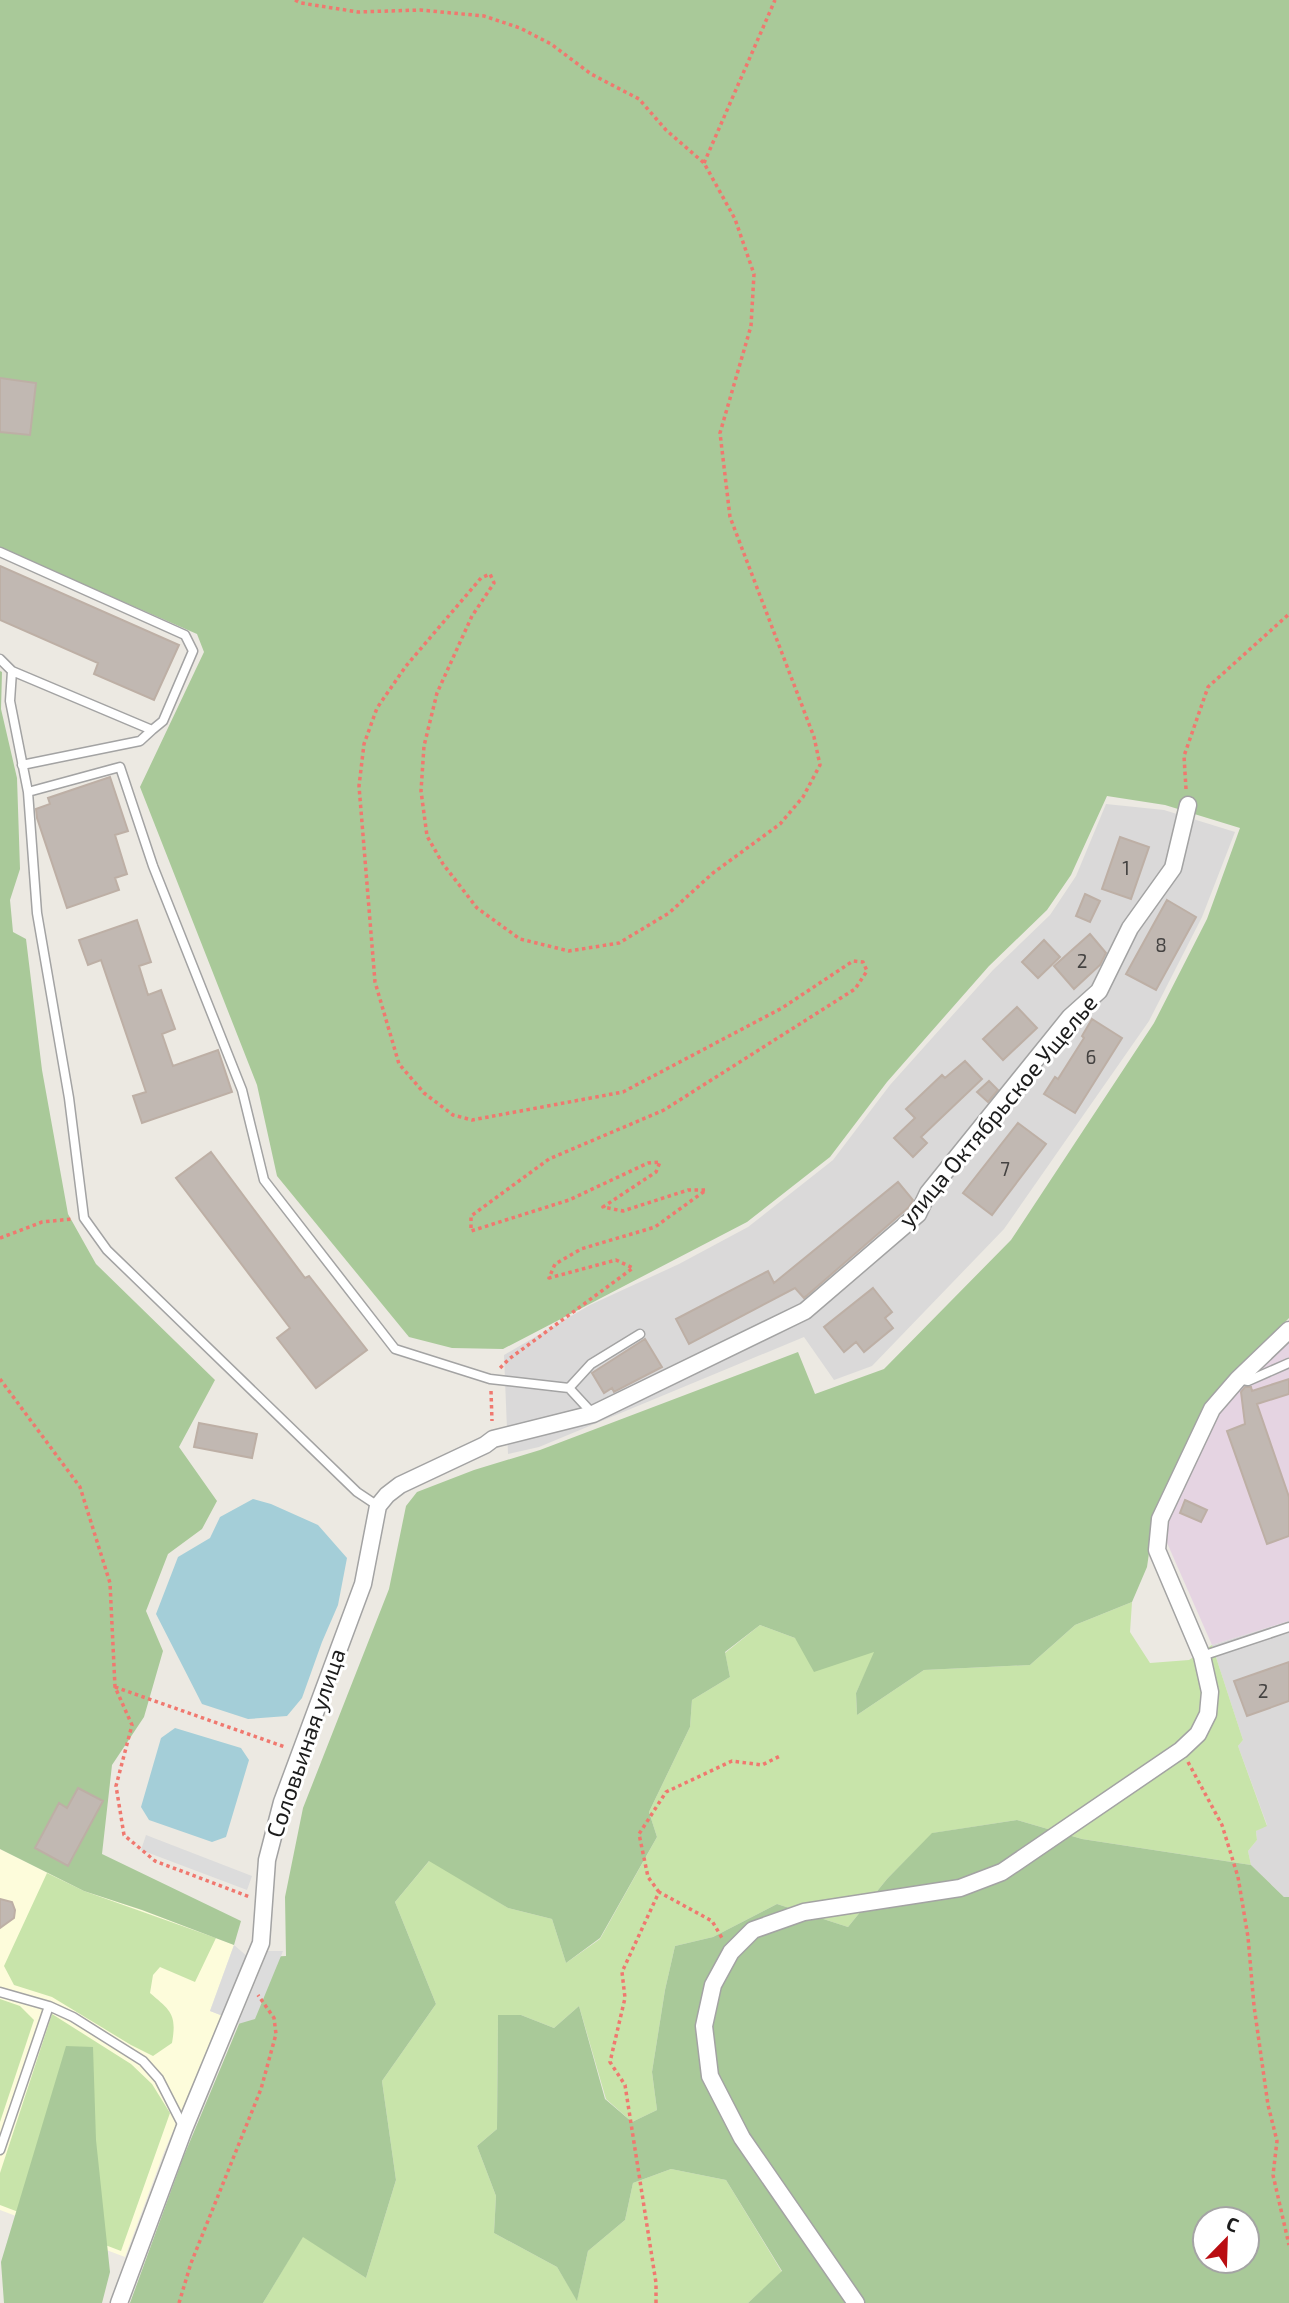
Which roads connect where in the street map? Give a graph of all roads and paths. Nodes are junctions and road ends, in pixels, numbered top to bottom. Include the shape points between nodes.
1 (295, 0) edge
2 (775, 0) edge
3 (704, 163) junction
4 (0, 552) edge
5 (1289, 614) edge
6 (0, 659) edge
7 (12, 671) junction
8 (152, 730) junction
9 (22, 765) junction
10 (27, 792) junction
11 (1188, 805) joint
12 (84, 1218) junction
13 (0, 1238) edge
14 (1289, 1330) edge
15 (640, 1334) dead end
16 (1289, 1363) edge
17 (0, 1379) edge
18 (490, 1379) junction
19 (1238, 1379) junction
20 (569, 1388) junction
21 (593, 1414) junction
22 (493, 1438) junction
23 (378, 1506) junction
24 (1289, 1627) edge
25 (1202, 1656) junction
26 (115, 1687) junction
27 (1181, 1750) junction
28 (300, 1752) junction
29 (780, 1756) dead end
30 (659, 1892) junction
31 (264, 1903) junction
32 (731, 1952) junction
33 (246, 1980) junction
34 (0, 1992) edge
35 (49, 2006) junction
36 (184, 2129) junction
37 (0, 2150) edge
38 (1289, 2245) edge
39 (119, 2303) edge
40 (179, 2303) edge
41 (656, 2303) edge
42 (856, 2303) edge

1 - 3 path via 358,12 420,10 484,16 520,28 639,99
2 - 3 path
3 - 18 path via 735,219 754,274 751,326 720,433 730,517 814,737 820,765 803,797 780,824 713,873 669,913 619,943 569,951 520,939 477,908 443,864 427,836 421,791 424,746 437,693 471,616 494,583 490,574 481,578 406,666 377,708 365,744 359,786 375,982 399,1064 424,1093 453,1115 472,1120 623,1092 782,1008 853,961 863,962 867,971 855,989 664,1110 549,1159 471,1216 471,1231 569,1200 648,1163 660,1162 656,1172 603,1207 624,1212 688,1190 706,1190 655,1227 581,1249 555,1264 549,1278 616,1261 633,1268 509,1359
4 - 8 lane via 185,635 193,651 163,721
5 - 11 path via 1208,687 1184,756
6 - 7 lane
7 - 8 lane
7 - 9 lane via 10,701
8 - 9 lane via 140,741
9 - 10 lane
10 - 12 lane via 37,913
10 - 18 lane via 120,767 153,866 242,1090 264,1180 396,1349
11 - 21 street, улица Октябрьское Ущелье via 1173,868 1130,928 1098,991 1070,1017 928,1192 918,1214 805,1311
12 - 13 path via 43,1222
12 - 23 lane via 107,1250 357,1492
14 - 19 street
15 - 20 lane via 591,1364
16 - 19 lane via 1248,1381
17 - 26 path via 80,1487 110,1583
18 - 20 lane
18 - 22 path
19 - 25 street via 1212,1409 1160,1519 1157,1550
20 - 21 lane
21 - 22 street, улица Октябрьское Ущелье
22 - 23 street via 485,1446 400,1485
23 - 28 street, Соловьиная улица via 363,1584
24 - 25 lane
25 - 27 street via 1210,1692 1208,1714 1198,1734
26 - 28 path
26 - 31 path via 132,1725 116,1786 124,1835 155,1861
27 - 32 street via 1002,1872 960,1888 804,1912 753,1930
27 - 38 path via 1222,1825 1238,1878 1268,2105 1277,2141 1273,2175
28 - 31 street, Соловьиная улица via 270,1848
29 - 30 path via 762,1765 732,1761 666,1792 639,1834 648,1877
30 - 32 path via 712,1922
30 - 41 path via 622,1972 625,1998 610,2062 625,2085
31 - 33 street, Соловьиная улица via 261,1943
32 - 42 street via 713,1985 704,2026 710,2076 742,2138
33 - 36 street, Соловьиная улица
33 - 40 path via 274,2018 276,2034 261,2089
34 - 35 lane
35 - 36 lane via 143,2061 159,2079
35 - 37 lane
36 - 39 street, Соловьиная улица

